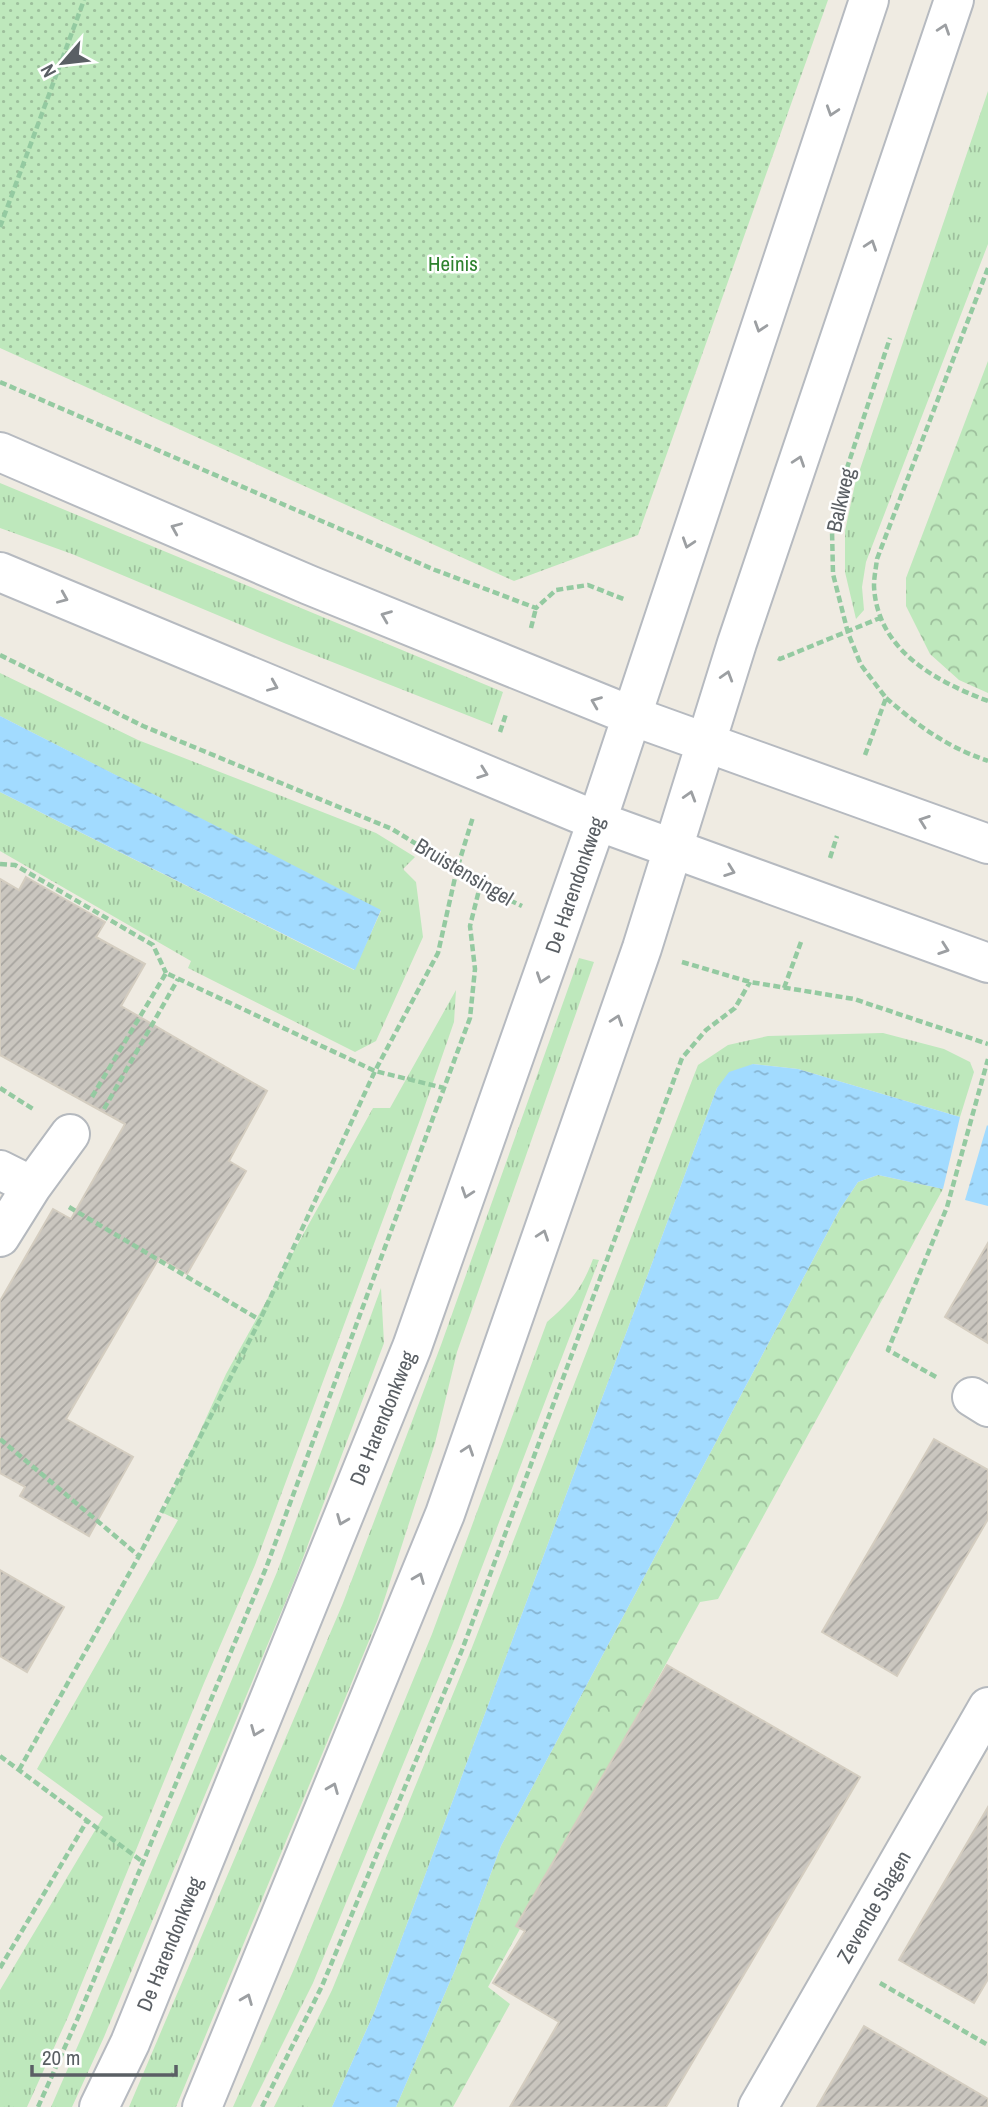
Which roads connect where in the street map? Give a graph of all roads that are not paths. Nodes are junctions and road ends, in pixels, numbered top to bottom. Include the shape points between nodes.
1 (869, 0) edge
2 (954, 0) edge
3 (0, 452) edge
4 (0, 572) edge
5 (632, 716) junction
6 (707, 741) junction
7 (597, 821) junction
8 (988, 844) edge
9 (673, 850) junction
10 (988, 963) edge
11 (70, 1134) road end
12 (16, 1178) edge
13 (0, 1237) edge
14 (988, 1707) edge
15 (99, 2107) edge
16 (202, 2107) edge
17 (758, 2107) edge

1 -> 5 main road
6 -> 2 main road
5 -> 3 main road via 309,585
4 -> 7 main road
5 - 6 main road
5 - 7 main road, De Harendonkweg
8 -> 6 main road
9 -> 6 main road
7 - 9 main road
7 -> 15 main road, De Harendonkweg via 412,1346 130,2043
9 -> 10 main road
16 -> 9 main road via 445,1514
11 - 12 main road
12 - 13 main road
14 - 17 main road, Zevende Slagen

